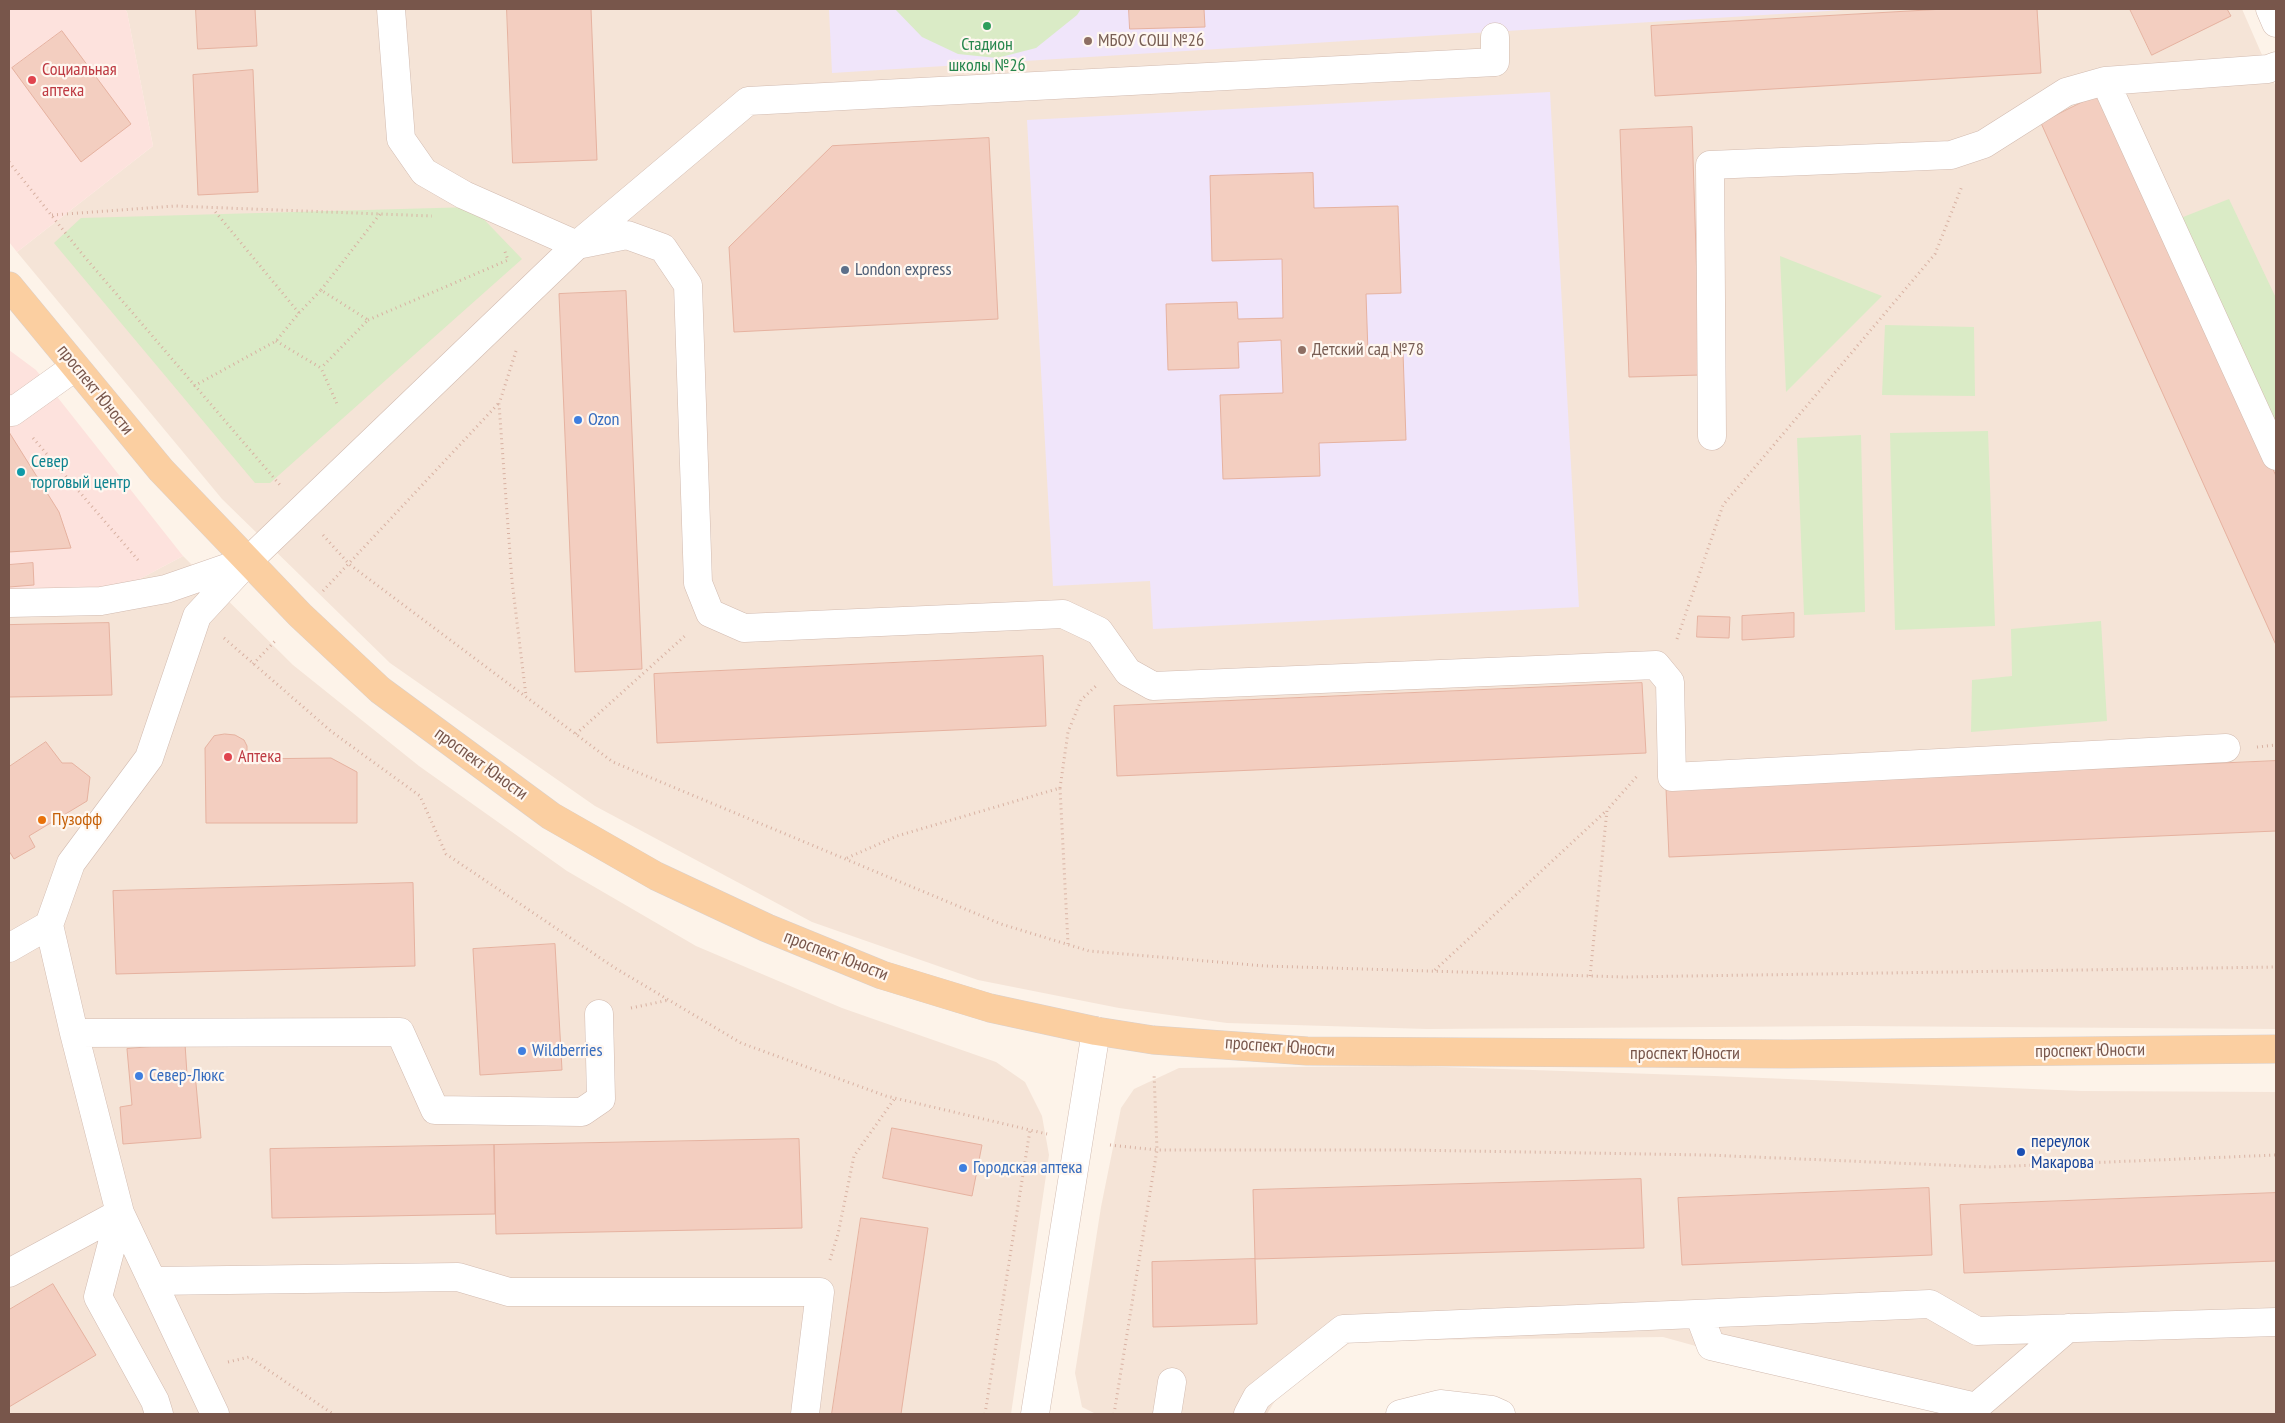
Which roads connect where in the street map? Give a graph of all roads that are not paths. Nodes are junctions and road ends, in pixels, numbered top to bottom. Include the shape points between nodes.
1 (392, 9) edge
2 (2270, 9) edge
3 (2276, 24) edge
4 (1495, 37) dead end
5 (2276, 66) edge
6 (2105, 81) junction
7 (577, 245) junction
8 (9, 286) edge
9 (75, 367) junction
10 (9, 409) edge
11 (1712, 436) dead end
12 (2276, 456) edge
13 (248, 561) junction
14 (9, 603) edge
15 (2226, 748) dead end
16 (49, 925) junction
17 (9, 948) edge
18 (599, 1014) road end
19 (1096, 1031) junction
20 (74, 1033) junction
21 (2276, 1050) edge
22 (120, 1213) junction
23 (9, 1274) edge
24 (152, 1280) junction
25 (1699, 1314) junction
26 (2276, 1322) edge
27 (2068, 1328) junction
28 (1172, 1382) dead end
29 (159, 1414) edge
30 (215, 1414) edge
31 (805, 1414) edge
32 (1035, 1414) edge
33 (1167, 1414) edge
34 (1248, 1414) edge
35 (1400, 1414) edge
36 (1502, 1414) edge

1 - 7 street via 401,139 424,172 464,195
2 - 3 street
4 - 7 street via 1495,62 748,101
5 - 6 street
6 - 11 street via 2066,92 1984,144 1951,155 1710,165
6 - 12 street
7 - 13 street
7 - 15 street via 627,234 663,248 688,286 698,583 710,613 744,628 1063,614 1099,631 1128,672 1153,686 1656,665 1670,682 1672,777
8 - 9 main road, проспект Юности
9 - 10 street via 12,412
9 - 13 main road, проспект Юности via 161,470
13 - 14 street via 166,589 111,599
13 - 16 street via 197,616 149,758 71,863
13 - 19 main road, проспект Юности via 380,690 551,816 656,876 767,928 882,975 990,1008
16 - 17 street
16 - 20 street
18 - 20 street via 601,1098 582,1112 435,1110 400,1032
19 - 21 main road, проспект Юности via 1153,1040 1307,1051 1420,1053
19 - 32 street
20 - 22 street
22 - 23 street
22 - 24 street
22 - 29 street via 98,1297
24 - 30 street
24 - 31 street via 458,1277 509,1292 820,1292
25 - 27 street via 1930,1304 1977,1331
25 - 27 street via 1711,1346 1976,1407
25 - 34 street via 1343,1329 1257,1397
26 - 27 street
28 - 33 street
35 - 36 street via 1440,1404

